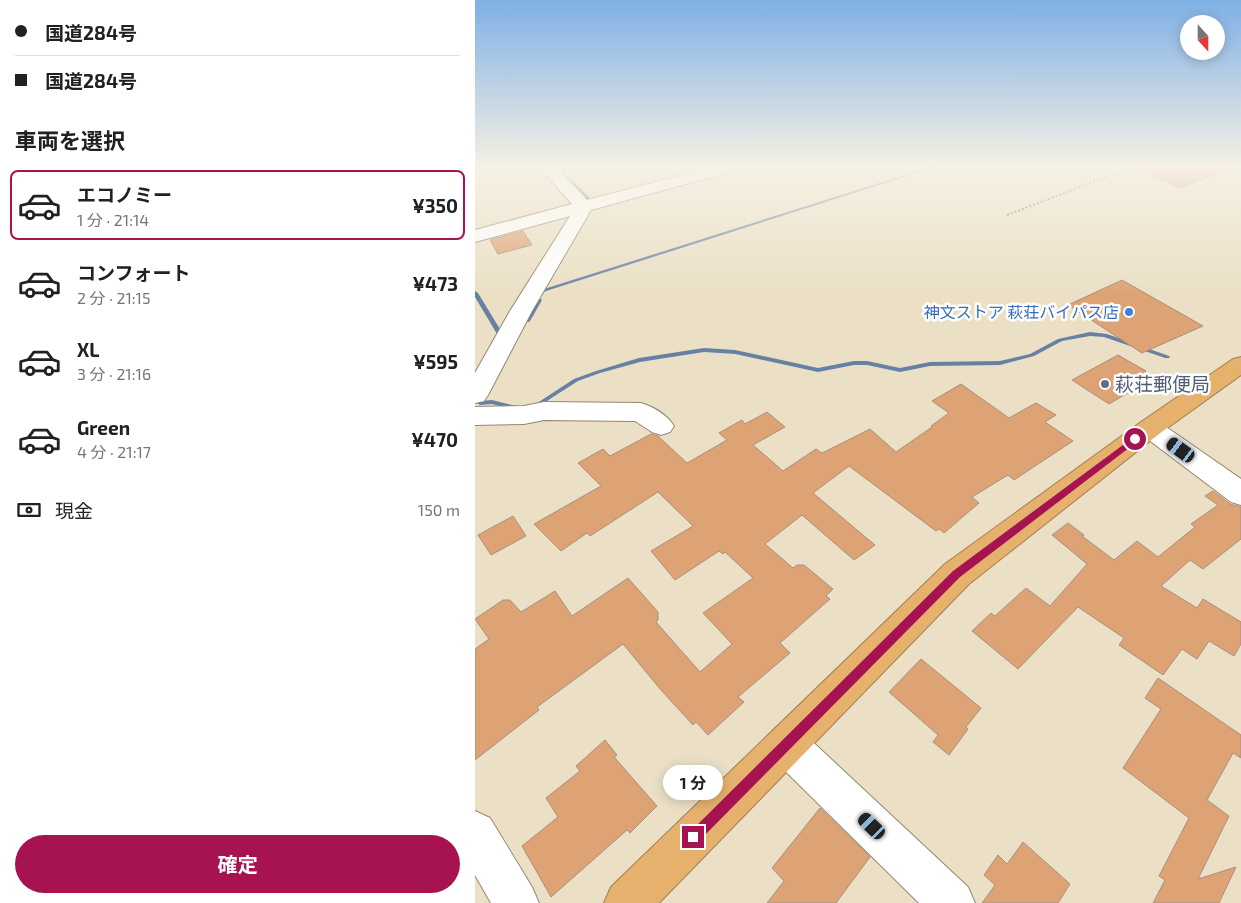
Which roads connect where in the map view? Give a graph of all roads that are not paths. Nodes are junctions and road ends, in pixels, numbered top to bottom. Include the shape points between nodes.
1 (577, 209) edge
2 (584, 209) edge
3 (475, 236) edge
4 (1241, 364) edge
5 (475, 395) edge
6 (475, 416) edge
7 (661, 426) dead end
8 (1150, 428) junction
9 (1241, 494) edge
10 (787, 745) junction
11 (475, 833) edge
12 (517, 903) edge
13 (627, 903) edge
14 (952, 903) edge

1 - 3 street
2 - 5 street via 521,311
4 - 8 highway
6 - 7 street via 524,415 544,411 641,412
8 - 9 street
8 - 10 highway via 957,574
10 - 13 highway
10 - 14 street
11 - 12 street

